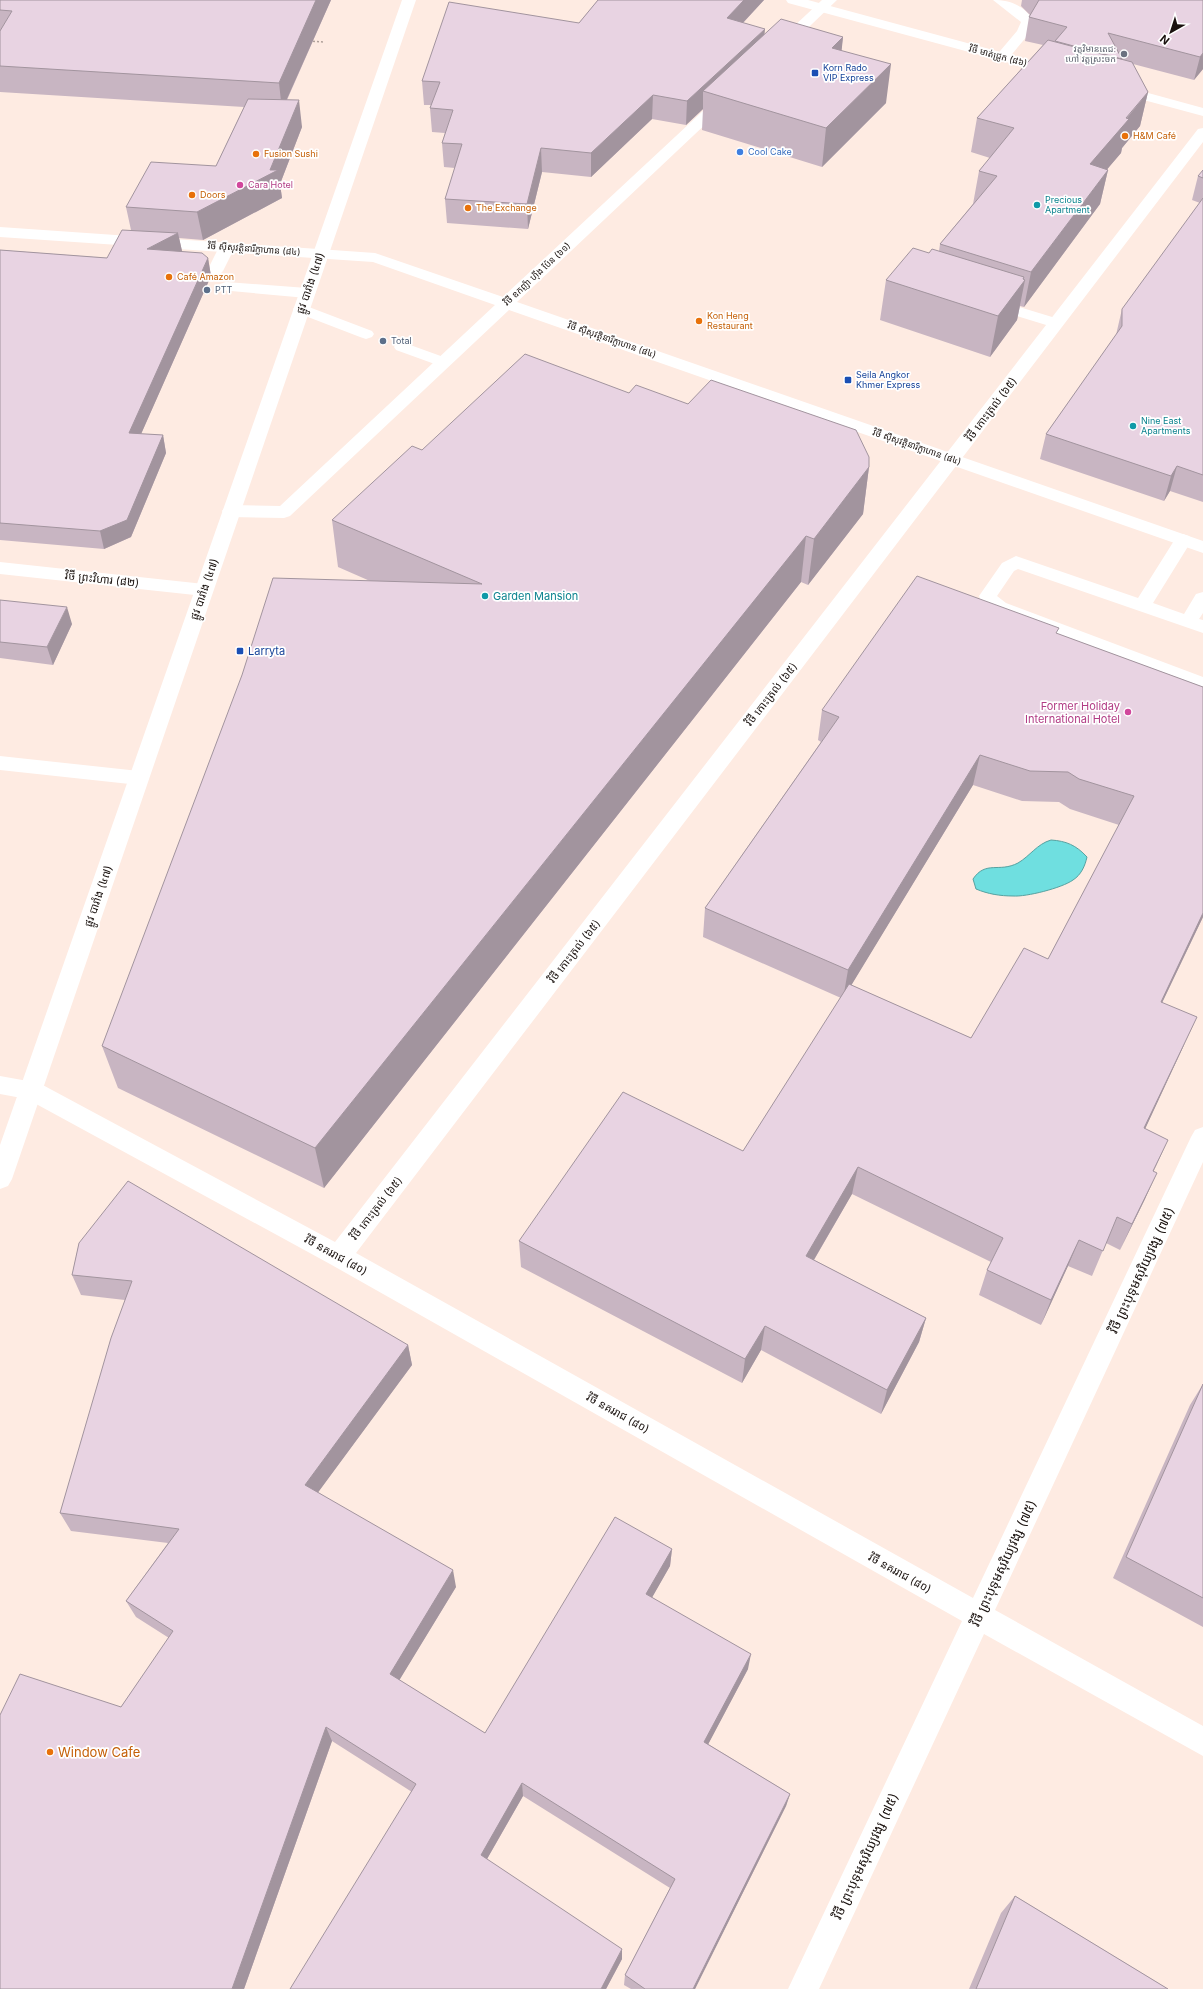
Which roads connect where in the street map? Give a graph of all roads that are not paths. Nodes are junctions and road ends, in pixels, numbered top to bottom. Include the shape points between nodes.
1 (409, 0) edge
2 (793, 0) edge
3 (1000, 0) edge
4 (826, 4) edge
5 (770, 56) edge
6 (1002, 57) junction
7 (1069, 75) edge
8 (1106, 86) edge
9 (736, 88) edge
10 (1203, 112) edge
11 (1203, 132) edge
12 (0, 232) edge
13 (227, 247) junction
14 (320, 254) junction
15 (215, 271) dead end
16 (226, 287) dead end
17 (973, 298) edge
18 (304, 301) junction
19 (506, 304) junction
20 (1056, 323) junction
21 (366, 334) dead end
22 (402, 347) dead end
23 (443, 362) junction
24 (952, 459) junction
25 (231, 511) junction
26 (1183, 540) junction
27 (1203, 547) edge
28 (0, 568) edge
29 (204, 590) junction
30 (1203, 598) edge
31 (1142, 606) junction
32 (1195, 625) edge
33 (1203, 684) edge
34 (0, 763) edge
35 (138, 778) junction
36 (0, 1085) edge
37 (31, 1090) junction
38 (1203, 1137) edge
39 (0, 1179) edge
40 (339, 1256) junction
41 (978, 1617) junction
42 (1203, 1742) edge
43 (802, 1989) edge

1 - 14 street, ផ្លូវ បារាំង (៤៧)
2 - 4 street, វិថី មាត់ជ្រូក (៨៦)
3 - 6 street via 1024,16 1028,22
4 - 5 street
4 - 6 street, វិថី មាត់ជ្រូក (៨៦)
6 - 7 street, វិថី មាត់ជ្រូក (៨៦)
8 - 10 street
9 - 19 street, វិថី ឧកញ៉ា ហ៊ីង ប៉ែន (៦១)
11 - 20 street, វិថី កោះត្រល់ (៦៥)
12 - 13 street, វិថី ស៊ីសុវត្ថិនារីក្លាហាន (៨៤)
13 - 14 street, វិថី ស៊ីសុវត្ថិនារីក្លាហាន (៨៤)
13 - 15 street
14 - 18 street, ផ្លូវ បារាំង (៤៧)
14 - 19 street, វិថី ស៊ីសុវត្ថិនារីក្លាហាន (៨៤) via 375,258
16 - 18 street
17 - 20 street
18 - 21 street
18 - 25 street, ផ្លូវ បារាំង (៤៧)
19 - 23 street, វិថី ឧកញ៉ា ហ៊ីង ប៉ែន (៦១)
19 - 24 street, វិថី ស៊ីសុវត្ថិនារីក្លាហាន (៨៤)
20 - 24 street, វិថី កោះត្រល់ (៦៥)
22 - 23 street
23 - 25 street, វិថី ឧកញ៉ា ហ៊ីង ប៉ែន (៦១) via 284,512
24 - 26 street, វិថី ស៊ីសុវត្ថិនារីក្លាហាន (៨៤)
24 - 40 street, វិថី កោះត្រល់ (៦៥)
25 - 29 street, ផ្លូវ បារាំង (៤៧)
26 - 27 street, វិថី ស៊ីសុវត្ថិនារីក្លាហាន (៨៤)
26 - 31 street
28 - 29 street, វិថី ព្រះវិហារ (៨២)
29 - 35 street, ផ្លូវ បារាំង (៤៧)
30 - 32 street
31 - 32 street
31 - 33 street via 1016,562 1008,567 988,596 990,602 999,607
34 - 35 street
35 - 37 street, ផ្លូវ បារាំង (៤៧)
36 - 37 street, វិថី នគររាជ (៨០)
37 - 39 street, ផ្លូវ បារាំង (៤៧)
37 - 40 street, វិថី នគររាជ (៨០)
38 - 41 street, វិថី ព្រះបុទុមសុរិយ្យវង្ស (៧៥)
40 - 41 street, វិថី នគររាជ (៨០)
41 - 42 street, វិថី នគររាជ (៨០)
41 - 43 street, វិថី ព្រះបុទុមសុរិយ្យវង្ស (៧៥)

